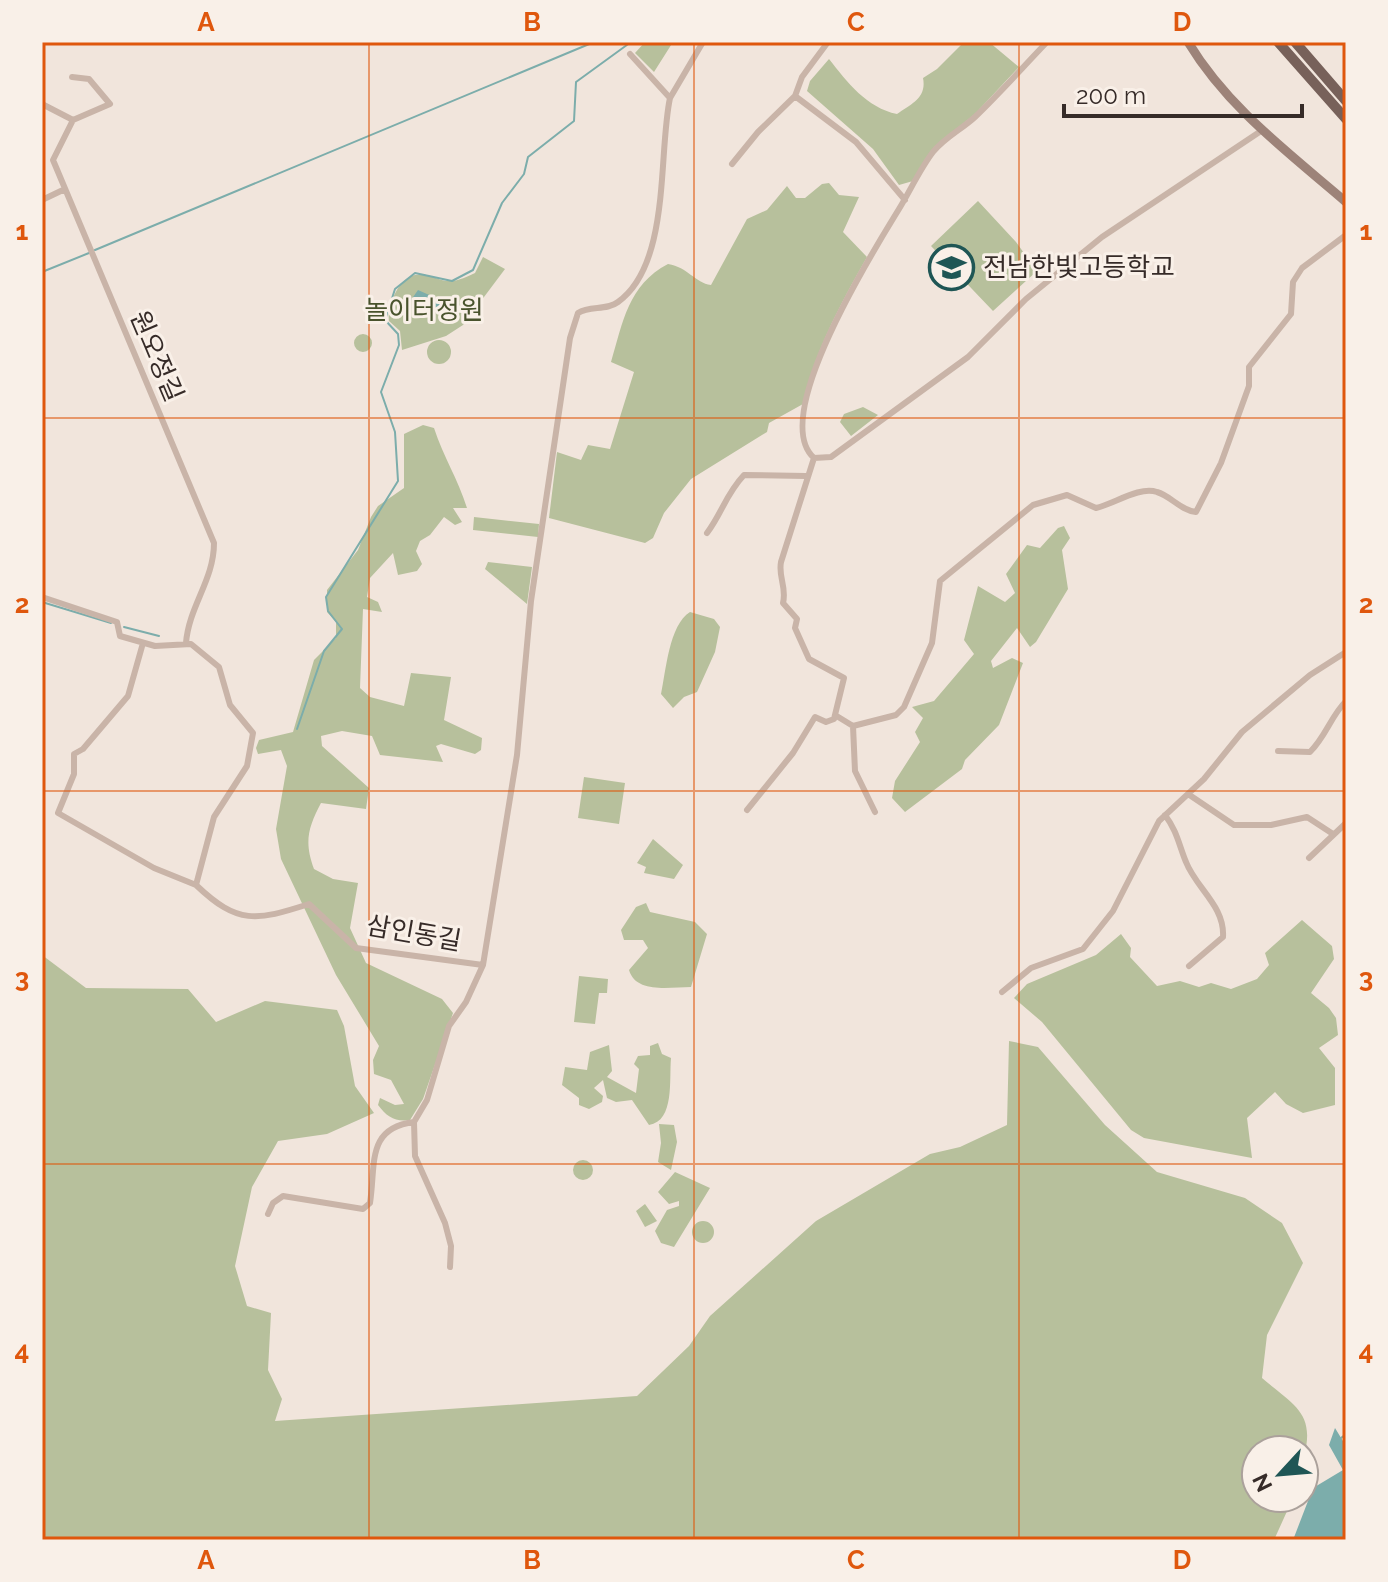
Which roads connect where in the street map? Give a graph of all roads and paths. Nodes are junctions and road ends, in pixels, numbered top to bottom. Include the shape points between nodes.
1 (703, 42) edge
2 (828, 42) edge
3 (1047, 42) edge
4 (1188, 42) edge
5 (1278, 42) edge
6 (1295, 42) edge
7 (630, 54) dead end
8 (72, 77) dead end
9 (795, 96) junction
10 (670, 98) junction
11 (1346, 101) edge
12 (42, 104) edge
13 (1346, 119) edge
14 (73, 120) junction
15 (1261, 131) junction
16 (732, 164) dead end
17 (65, 189) junction
18 (42, 200) edge
19 (905, 200) junction
20 (1346, 202) edge
21 (1346, 235) edge
22 (814, 458) junction
23 (806, 476) junction
24 (707, 533) dead end
25 (42, 597) edge
26 (143, 643) junction
27 (186, 643) junction
28 (1346, 652) edge
29 (1346, 701) edge
30 (835, 715) junction
31 (853, 726) junction
32 (1278, 751) dead end
33 (1188, 794) junction
34 (747, 810) dead end
35 (875, 812) dead end
36 (1165, 815) junction
37 (1346, 823) edge
38 (1333, 834) junction
39 (1309, 858) dead end
40 (196, 885) junction
41 (483, 965) junction
42 (1189, 966) dead end
43 (1002, 992) dead end
44 (414, 1122) junction
45 (268, 1214) dead end
46 (450, 1267) dead end

1 - 10 street
2 - 9 street
3 - 19 street via 976,117 932,153
4 - 15 street via 1221,89
5 - 13 main road
6 - 11 main road
7 - 10 street
8 - 14 street via 89,79 110,104
9 - 16 street
9 - 19 street via 856,142
10 - 41 street via 662,200 651,245 621,300 578,313 570,338 527,636 517,755
12 - 14 street
14 - 17 street, 원오정길 via 53,160
15 - 20 street
15 - 22 street via 1102,237 949,372 831,457
17 - 18 street
17 - 27 street, 원오정길 via 214,543 212,573 190,614
19 - 22 street via 825,341 805,414 806,448
21 - 31 street via 1302,268 1293,282 1291,314 1249,367 1249,386 1221,463 1196,512 1144,491 1096,508 1067,495 1033,505 940,581 932,643 904,707 896,715
22 - 23 street
23 - 24 street via 744,475 723,500 723,513
23 - 30 street via 781,562 783,603 797,619 795,628 809,659 844,678
25 - 26 street via 117,622 120,636
26 - 27 street
26 - 40 street via 128,696 74,754 74,774 58,813 154,868
27 - 40 street via 219,667 230,705 253,733 247,766 214,817
28 - 33 street via 1319,667 1242,732
29 - 32 street via 1310,752
30 - 31 street
30 - 34 street via 826,722 815,717
31 - 35 street via 855,771
33 - 36 street
33 - 38 street via 1234,825 1271,825 1307,817
36 - 42 street via 1224,930 1223,937
36 - 43 street via 1113,911 1083,949 1031,968
37 - 38 street
38 - 39 street
40 - 41 street, 삼인동길 via 221,909 241,917 268,917 309,904 356,948
41 - 44 street, 삼인동길 via 449,1026 427,1100
44 - 45 street via 383,1131 370,1203 363,1209 283,1196
44 - 46 street via 415,1156 445,1223

